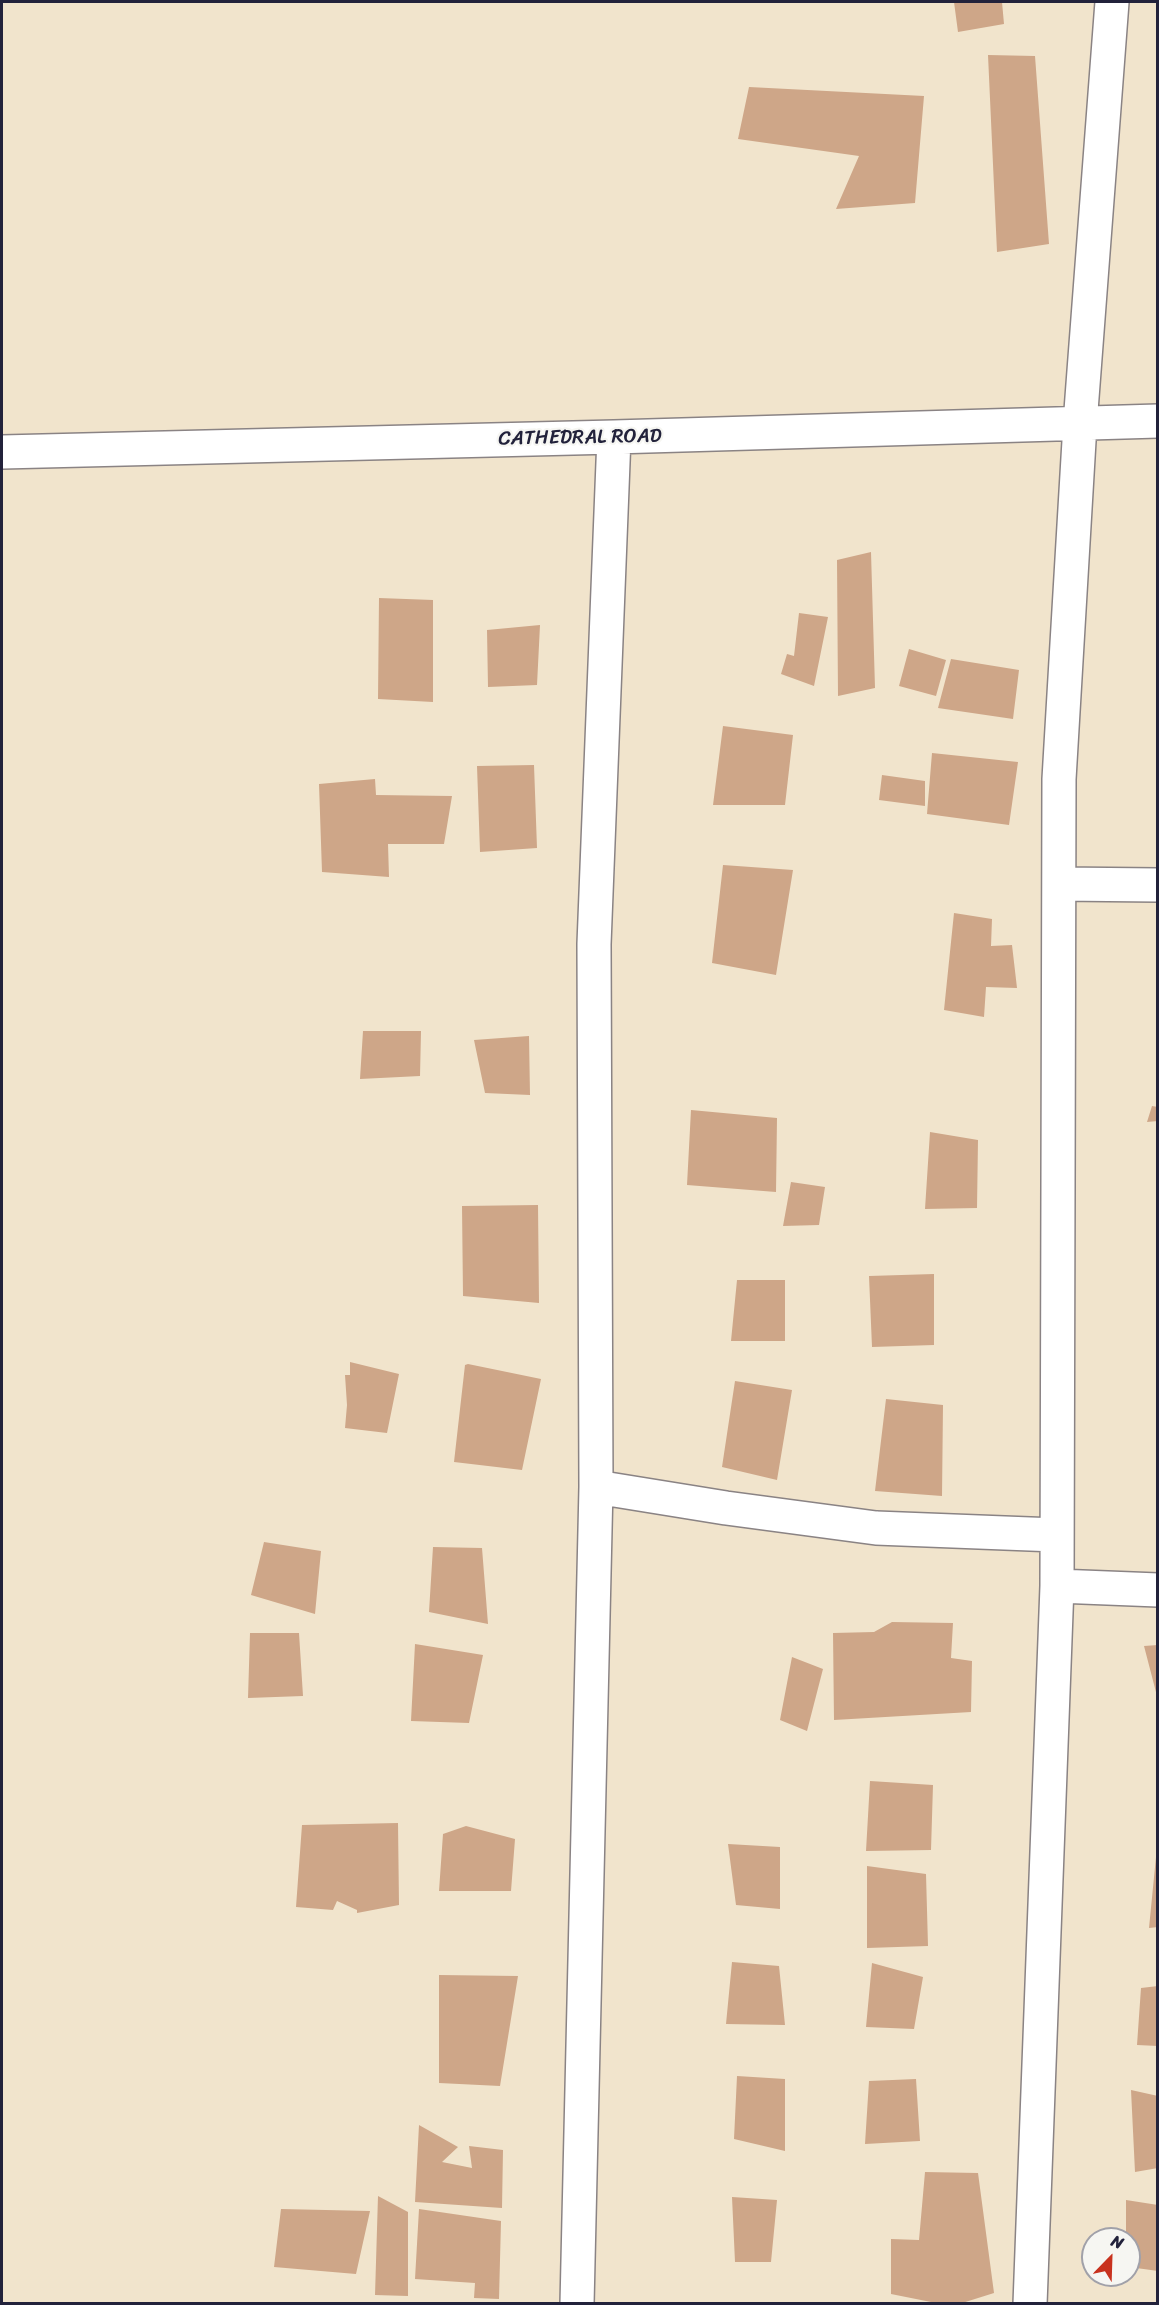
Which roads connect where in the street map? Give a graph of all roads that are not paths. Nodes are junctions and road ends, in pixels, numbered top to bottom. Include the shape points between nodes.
1 (1112, 2) edge
2 (1158, 421) edge
3 (1080, 424) junction
4 (614, 437) junction
5 (2, 452) edge
6 (1059, 884) junction
7 (1158, 885) edge
8 (596, 1487) junction
9 (1056, 1535) junction
10 (1057, 1586) junction
11 (1158, 1590) edge
12 (577, 2304) edge
13 (1030, 2304) edge

1 - 3 street
2 - 3 street, CATHEDRAL ROAD
3 - 4 street, CATHEDRAL ROAD
3 - 6 street via 1059,779
4 - 5 street, CATHEDRAL ROAD
4 - 8 street via 594,944
6 - 7 street
6 - 9 street
8 - 9 street via 876,1528
8 - 12 street
9 - 10 street
10 - 11 street
10 - 13 street

